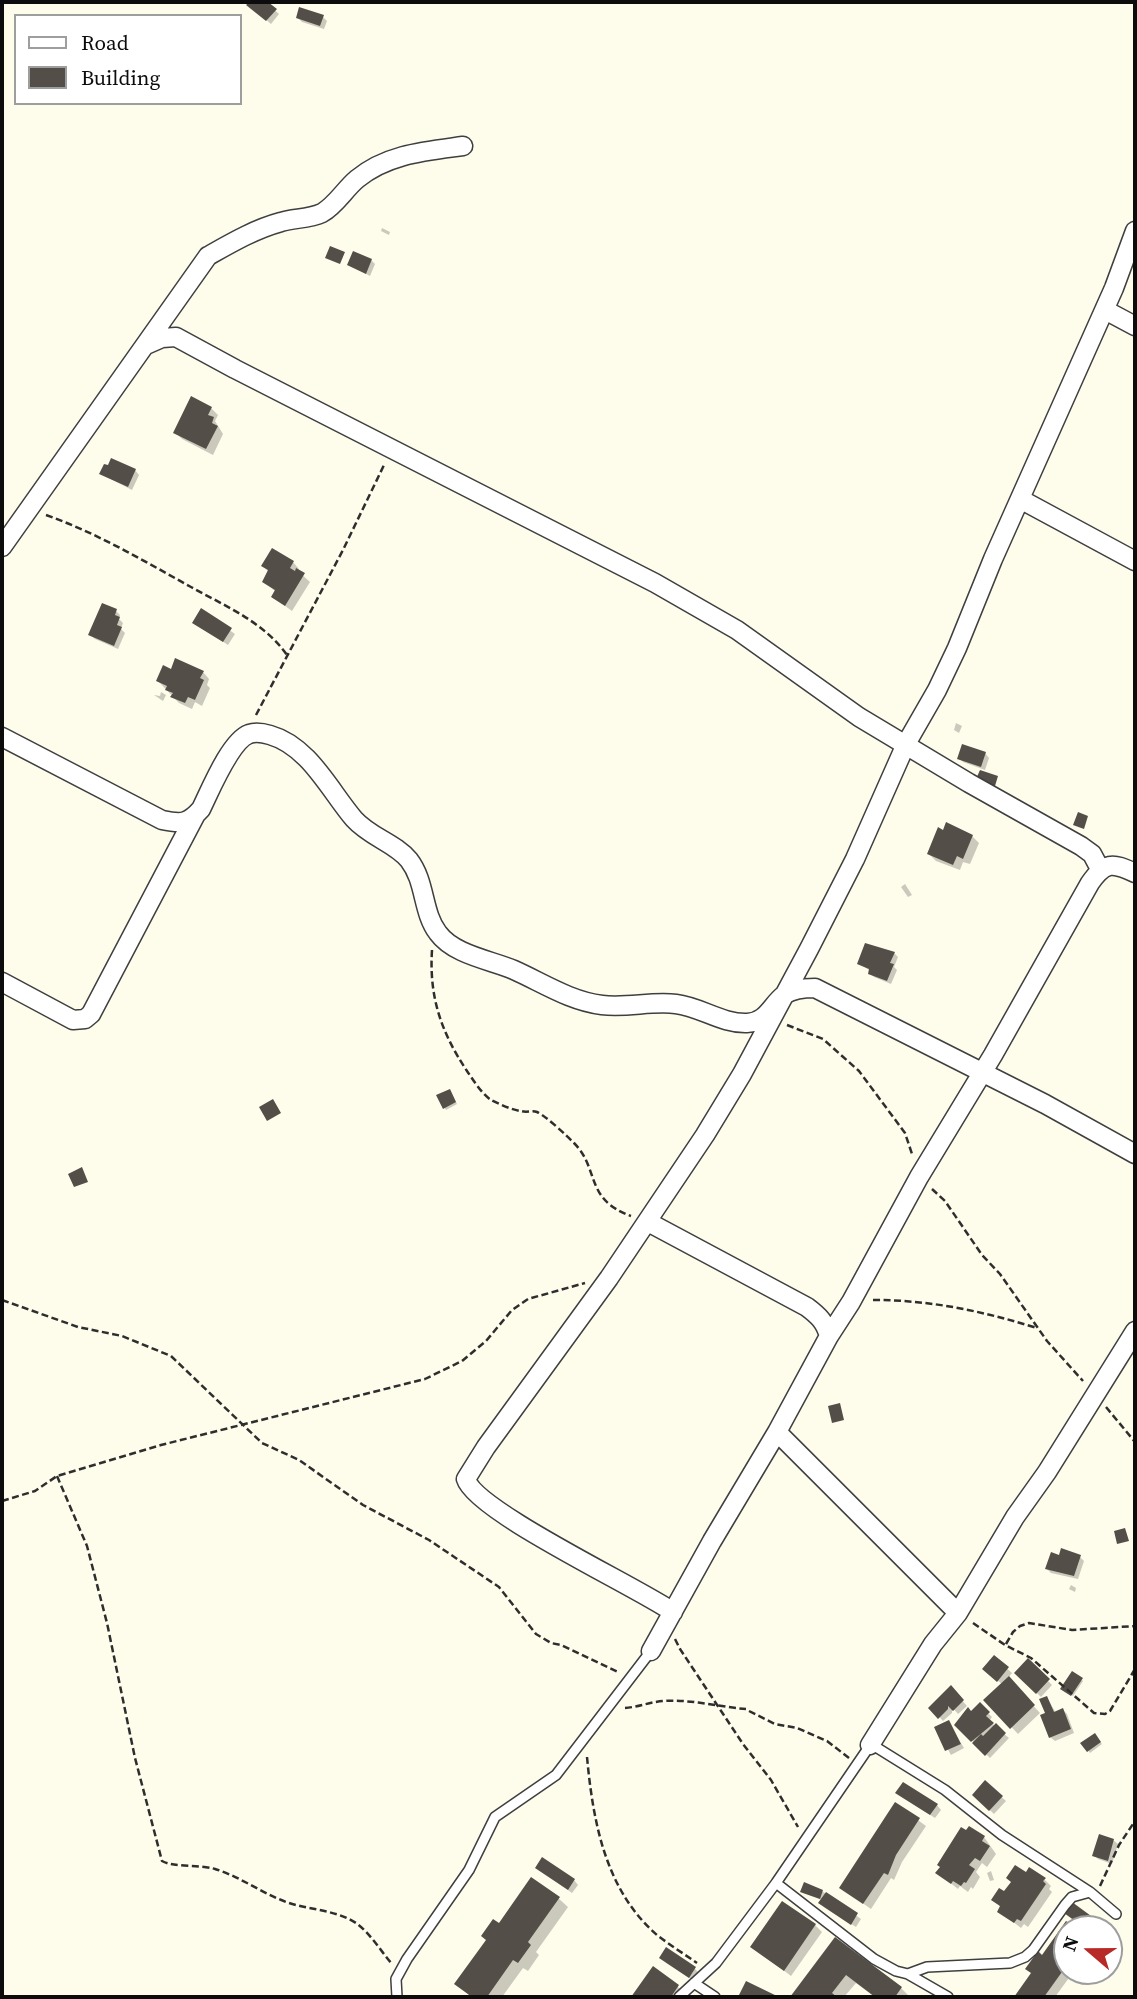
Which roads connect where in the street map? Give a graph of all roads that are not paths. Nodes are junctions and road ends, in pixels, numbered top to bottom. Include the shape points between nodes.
1 (463, 146) dead end
2 (1135, 231) edge
3 (1105, 310) junction
4 (1135, 326) edge
5 (146, 345) junction
6 (1020, 499) junction
7 (2, 547) edge
8 (1135, 561) edge
9 (2, 737) edge
10 (906, 744) junction
11 (195, 816) junction
12 (1100, 869) junction
13 (1135, 873) edge
14 (2, 982) edge
15 (784, 995) junction
16 (982, 1072) junction
17 (1135, 1154) edge
18 (648, 1222) junction
19 (1135, 1331) edge
20 (829, 1336) junction
21 (777, 1432) junction
22 (673, 1612) junction
23 (958, 1613) junction
24 (651, 1651) joint
25 (867, 1748) junction
26 (776, 1883) junction
27 (1093, 1894) junction
28 (1116, 1914) dead end
29 (908, 1974) junction
30 (694, 1983) junction
31 (397, 1997) edge
32 (679, 1997) edge
33 (715, 1997) edge
34 (948, 1997) edge

1 - 5 street via 411,153 384,163 354,181 325,211 280,222 208,256
2 - 3 street
3 - 4 street
3 - 6 street
5 - 7 street
5 - 10 street via 169,337 184,340 590,548 737,630 859,717
6 - 8 street
6 - 10 street via 957,648
9 - 11 street via 162,820 180,824
10 - 12 street via 1081,846 1098,861
10 - 15 street via 841,888
11 - 14 street via 91,1014 73,1020
11 - 15 street via 237,743 247,734 272,735 307,760 360,826 411,862 433,925 440,936 463,950 588,1002 676,1004 748,1023 768,1014
12 - 13 street via 1121,866
12 - 16 street
15 - 16 street via 815,988
15 - 18 street via 705,1135
16 - 17 street
16 - 20 street
18 - 20 street via 807,1307 820,1316
18 - 22 street via 486,1447 467,1482 472,1491 510,1518
19 - 23 street
20 - 21 street
21 - 22 street
21 - 23 street
22 - 24 street
23 - 25 street
24 - 31 lane via 556,1775 495,1817 469,1870 396,1979
25 - 26 lane
25 - 27 lane via 885,1752 945,1790 1002,1835
26 - 29 lane via 874,1959
26 - 30 lane
27 - 28 lane
27 - 29 lane via 1072,1897 1025,1957 1010,1963 928,1967
29 - 34 lane
30 - 32 lane
30 - 33 lane

